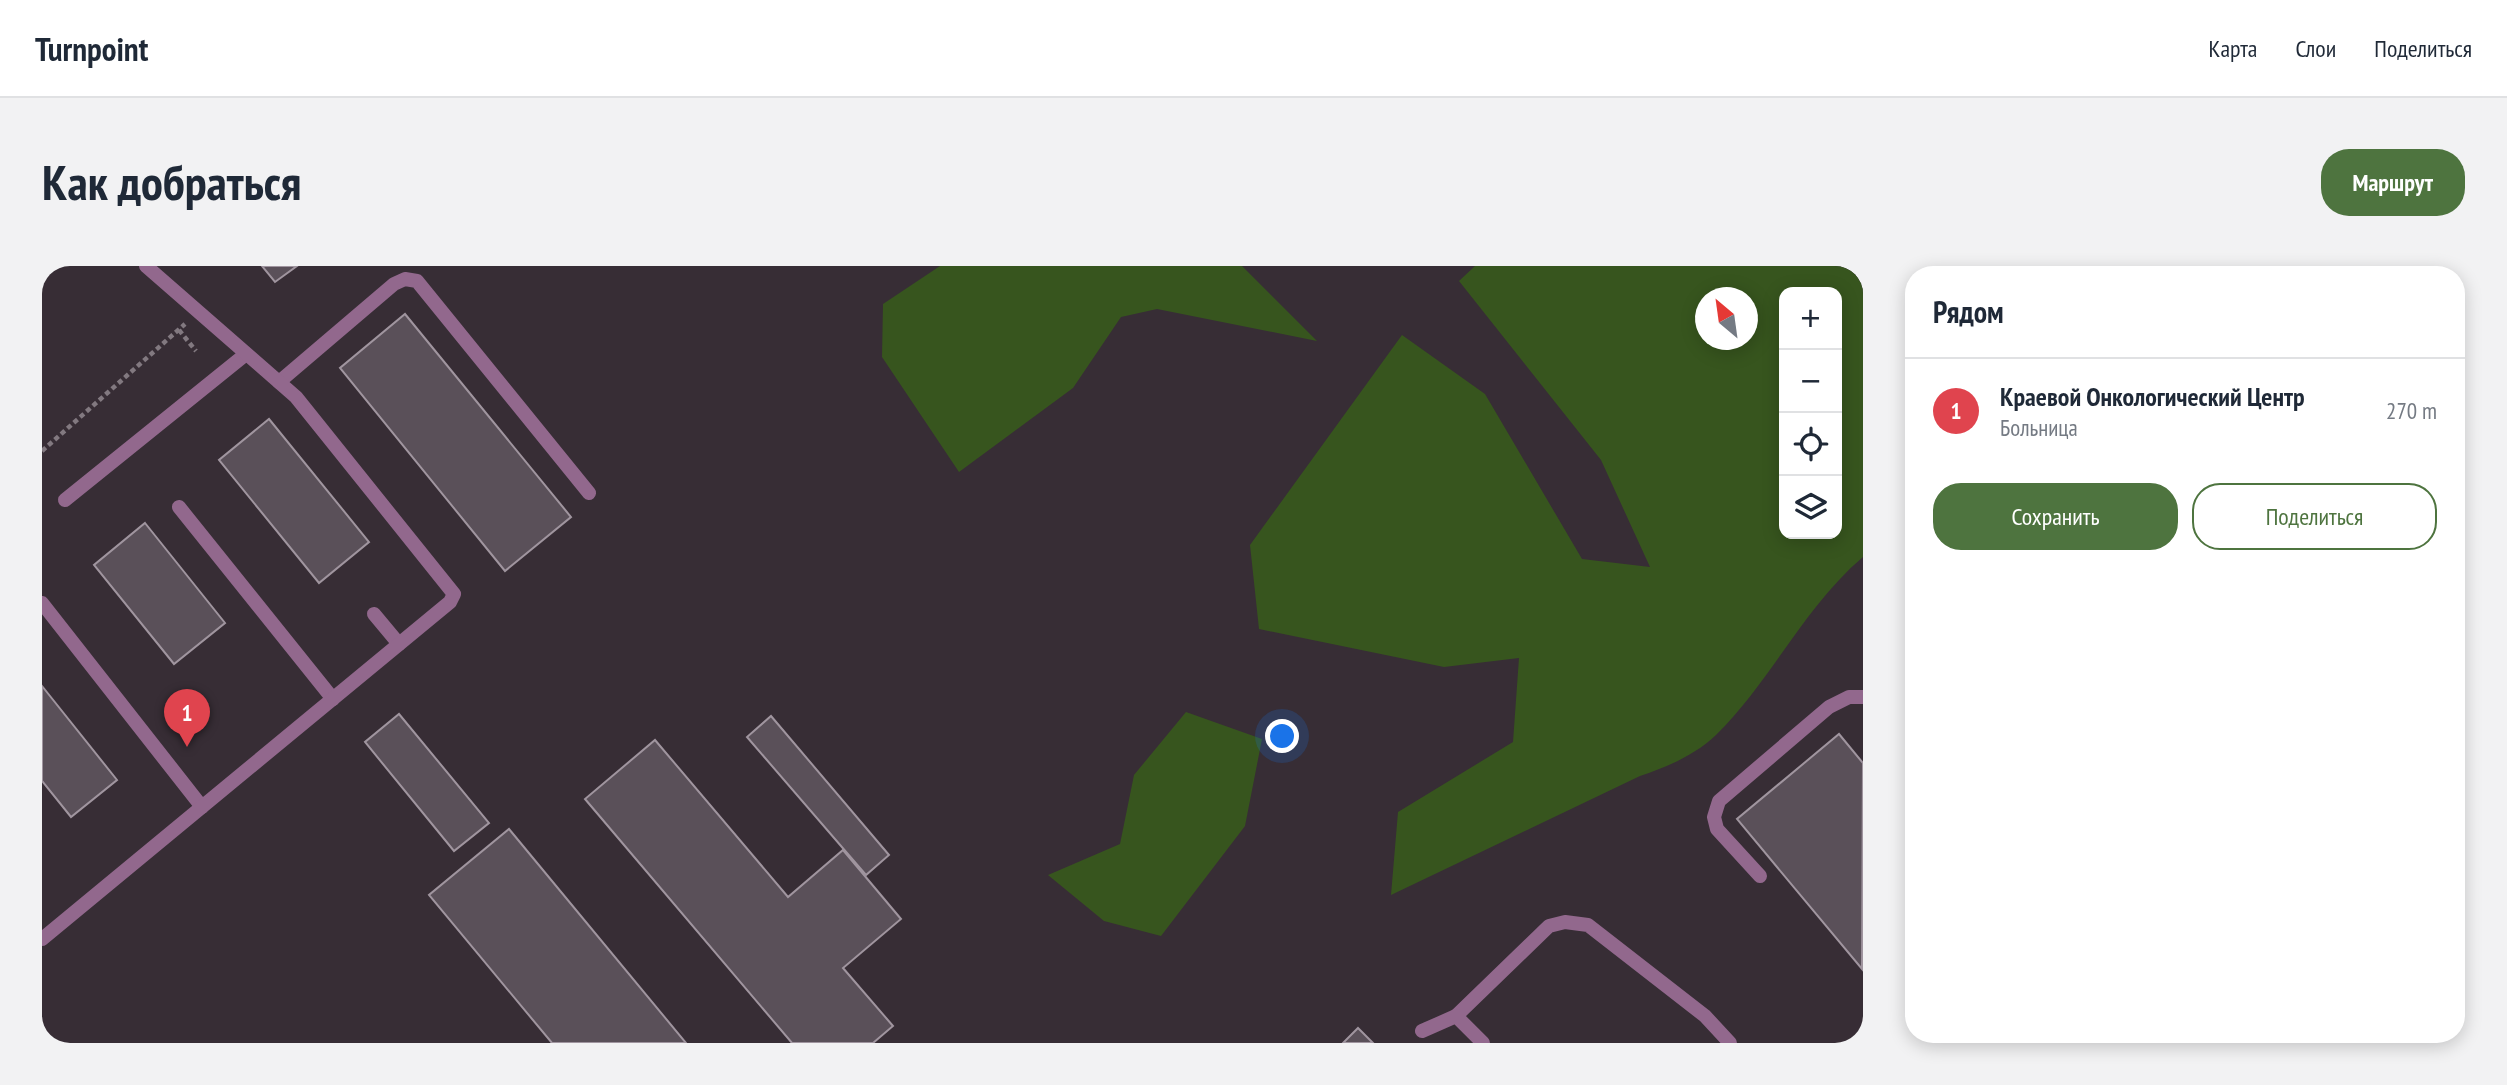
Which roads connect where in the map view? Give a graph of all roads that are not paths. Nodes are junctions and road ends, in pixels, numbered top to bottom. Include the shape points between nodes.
1 (146, 266) edge
2 (246, 354) junction
3 (279, 382) junction
4 (589, 493) dead end
5 (65, 500) dead end
6 (178, 507) dead end
7 (42, 603) edge
8 (374, 614) dead end
9 (399, 644) junction
10 (1863, 697) edge
11 (333, 699) junction
12 (202, 807) junction
13 (1760, 876) dead end
14 (42, 939) edge
15 (1456, 1016) junction
16 (1422, 1031) dead end
17 (1483, 1043) edge
18 (1730, 1043) edge

1 - 2 lane
2 - 3 lane
2 - 5 lane
3 - 4 lane via 394,284 416,281
3 - 9 lane via 452,589 450,602
6 - 11 lane
7 - 12 lane
8 - 9 lane
9 - 11 lane
10 - 13 lane via 1849,697 1829,708 1719,801 1714,817 1717,829
11 - 12 lane
12 - 14 lane
15 - 16 lane
15 - 17 lane
15 - 18 lane via 1549,926 1565,922 1588,925 1705,1016

